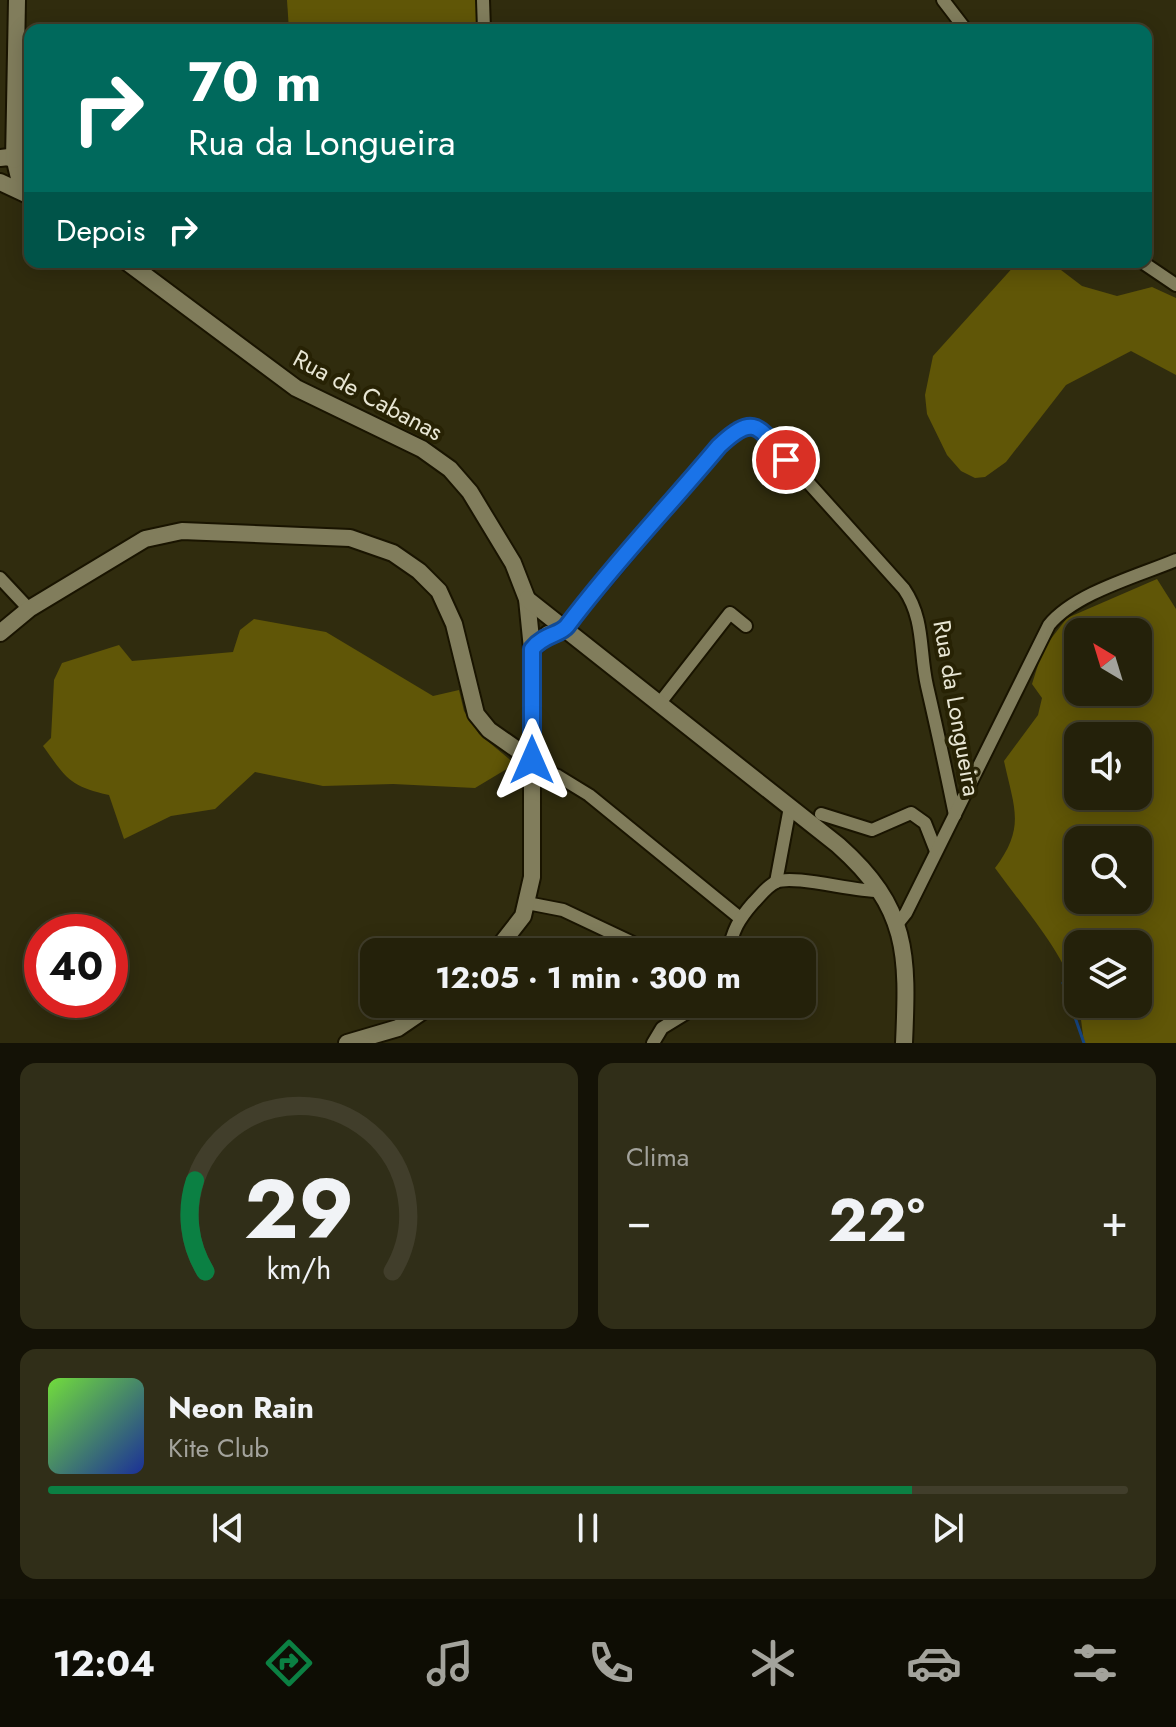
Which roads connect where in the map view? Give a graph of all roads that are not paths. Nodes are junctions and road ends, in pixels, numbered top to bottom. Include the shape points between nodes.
1 (17, 0) edge
2 (483, 0) edge
3 (943, 0) edge
4 (484, 24) edge
5 (961, 24) edge
6 (11, 174) edge
7 (135, 268) edge
8 (1151, 268) edge
9 (1176, 285) edge
10 (1176, 560) edge
11 (0, 578) edge
12 (527, 599) junction
13 (29, 609) junction
14 (746, 626) dead end
15 (564, 630) junction
16 (0, 633) edge
17 (532, 649) junction
18 (659, 704) junction
19 (532, 764) junction
20 (790, 807) junction
21 (821, 814) dead end
22 (955, 815) junction
23 (936, 851) junction
24 (776, 882) junction
25 (880, 891) junction
26 (527, 903) junction
27 (740, 918) junction
28 (898, 923) junction
29 (506, 938) edge
30 (622, 938) edge
31 (731, 938) edge
32 (413, 1018) edge
33 (678, 1018) edge
34 (347, 1043) edge
35 (653, 1043) edge
36 (904, 1043) edge

1 - 6 street
2 - 4 street
3 - 5 street
7 - 12 street, Rua de Cabanas via 296,388 422,449 450,469 492,527
8 - 9 street
10 - 22 street via 1059,613
11 - 13 street
12 - 15 street
12 - 17 street, Rua de Cabanas
13 - 16 street
13 - 19 street via 145,539 182,531 350,538 393,553 439,591 454,624 476,714
14 - 18 street via 730,613
15 - 17 street via 548,634
15 - 18 street
15 - 22 street, Rua da Longueira via 719,446 739,427 762,431 916,606 926,683
17 - 19 street, Rua de Cabanas
18 - 20 street
19 - 26 street, Rua de Cabanas via 532,877
19 - 27 street via 589,795
20 - 24 street
20 - 25 street via 851,856
21 - 23 street via 872,830 911,813 925,823
22 - 23 street
23 - 28 street
24 - 25 street via 791,879
24 - 27 street
25 - 28 street
26 - 29 street
26 - 30 street via 563,910
27 - 31 street
28 - 36 street via 906,962
32 - 34 street via 398,1028
33 - 35 street via 662,1028

